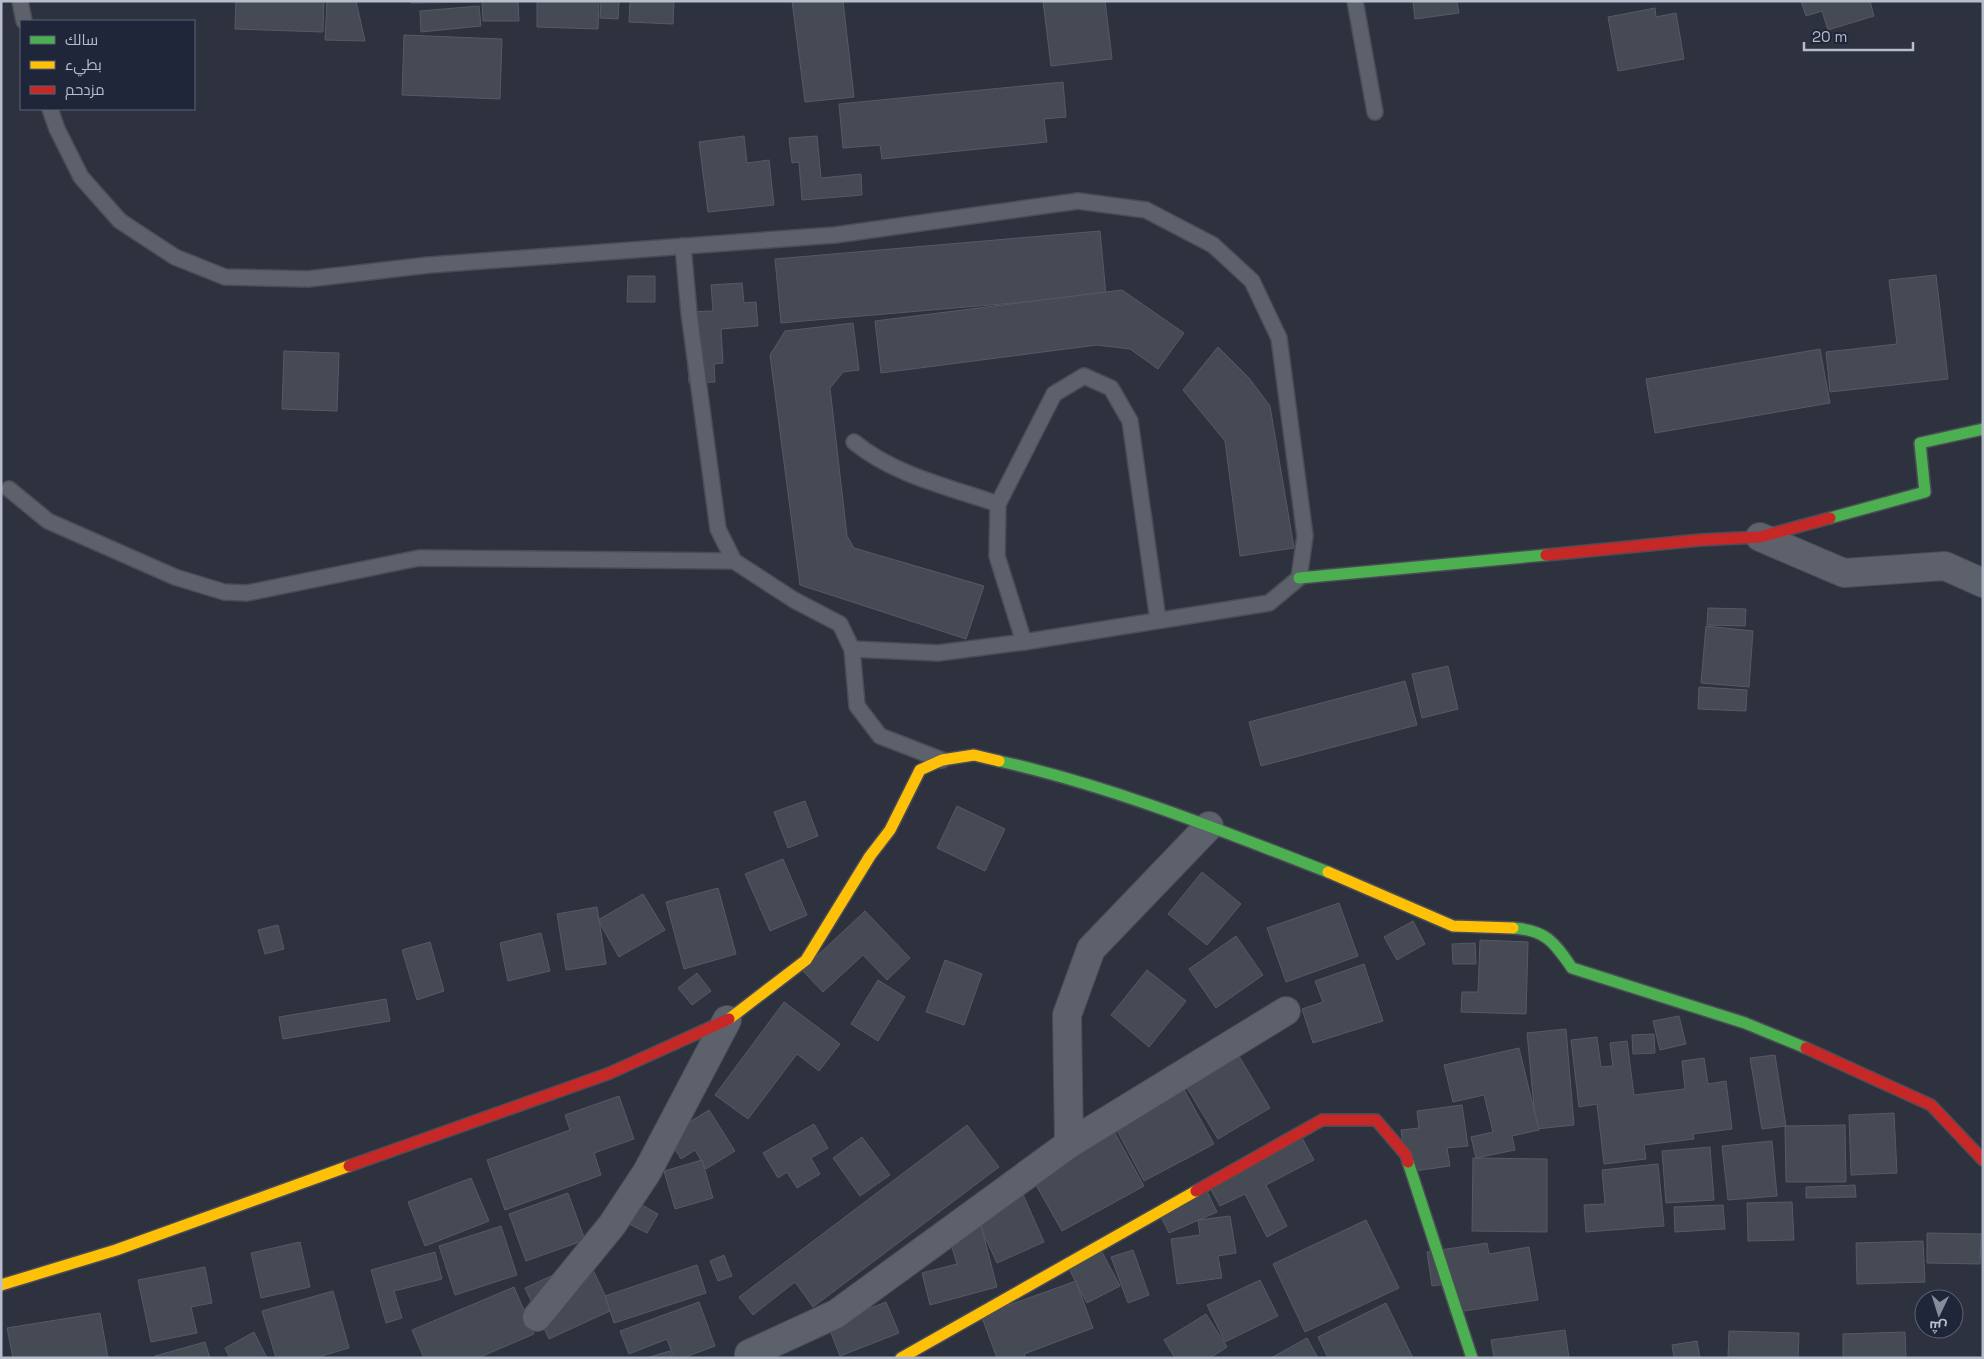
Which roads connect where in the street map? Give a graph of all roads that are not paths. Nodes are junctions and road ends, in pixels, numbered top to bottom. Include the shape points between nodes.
1 (20, 1) edge
2 (1354, 1) edge
3 (24, 20) edge
4 (50, 110) edge
5 (1375, 112) dead end
6 (683, 246) junction
7 (1983, 429) edge
8 (854, 442) dead end
9 (9, 489) dead end
10 (998, 504) junction
11 (1760, 537) junction
12 (734, 561) junction
13 (1299, 578) junction
14 (1983, 583) edge
15 (1158, 620) junction
16 (1024, 642) junction
17 (852, 650) junction
18 (942, 760) junction
19 (1208, 826) junction
20 (1286, 1011) dead end
21 (727, 1020) junction
22 (1068, 1144) junction
23 (1983, 1160) edge
24 (1, 1285) edge
25 (537, 1317) dead end
26 (752, 1357) edge
27 (901, 1358) edge
28 (1472, 1358) edge

1 - 3 lane
2 - 5 lane
4 - 6 lane via 81,177 120,221 175,257 225,277 308,279 430,265
6 - 12 lane via 718,530
6 - 13 lane via 835,234 1078,201 1146,210 1213,245 1252,281 1279,338 1305,536
7 - 11 street via 1920,444 1925,492
8 - 10 lane via 871,456 912,474
9 - 12 lane via 48,521 175,577 224,592 247,593 419,558
10 - 15 lane via 1054,394 1084,376 1111,388 1130,421
10 - 16 lane via 997,556
11 - 13 street
11 - 14 street via 1844,573 1945,566
12 - 17 lane via 794,600 840,624
13 - 15 lane via 1269,603
15 - 16 lane
16 - 17 lane via 938,653
17 - 18 lane via 858,706 880,736
18 - 19 street via 974,755 1044,771
18 - 21 street via 920,770 890,830 870,856 806,960
19 - 22 street via 1091,949 1067,1015
19 - 23 street via 1336,875 1453,926 1532,929 1556,945 1572,968 1745,1024 1827,1057 1931,1106
20 - 22 street
21 - 24 street via 610,1073 116,1250
21 - 25 street via 647,1172 612,1225
22 - 26 street via 836,1314
27 - 28 street via 1322,1120 1376,1120 1406,1155

